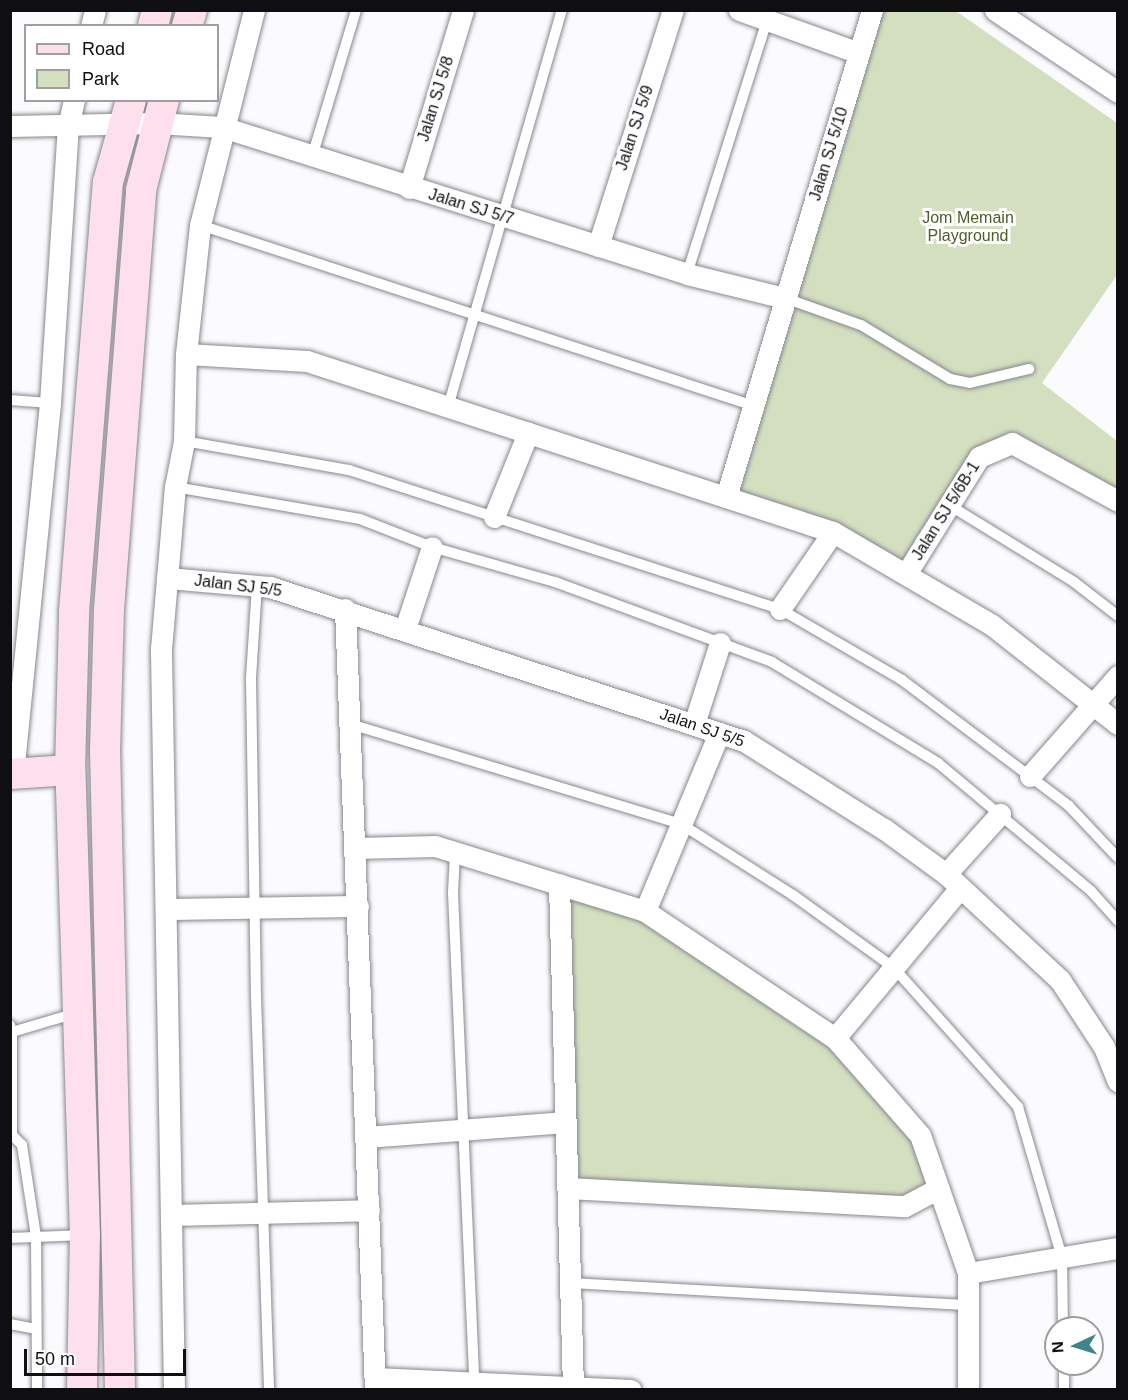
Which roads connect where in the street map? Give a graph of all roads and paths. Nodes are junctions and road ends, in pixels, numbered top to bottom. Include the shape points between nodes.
1 (254, 10) edge
2 (356, 10) edge
3 (463, 10) edge
4 (562, 10) edge
5 (673, 10) edge
6 (739, 10) edge
7 (872, 10) edge
8 (995, 10) edge
9 (769, 16) edge
10 (859, 53) junction
11 (1118, 92) edge
12 (74, 102) edge
13 (160, 112) edge
14 (127, 113) edge
15 (10, 126) edge
16 (68, 126) junction
17 (222, 127) junction
18 (312, 157) junction
19 (409, 188) junction
20 (504, 217) junction
21 (200, 225) junction
22 (598, 246) junction
23 (687, 274) junction
24 (786, 298) junction
25 (475, 315) junction
26 (186, 354) junction
27 (1029, 369) dead end
28 (10, 400) edge
29 (50, 403) junction
30 (754, 406) junction
31 (448, 407) junction
32 (528, 433) junction
33 (184, 441) junction
34 (175, 487) junction
35 (726, 497) junction
36 (1118, 501) edge
37 (949, 505) junction
38 (494, 517) junction
39 (833, 532) junction
40 (432, 547) junction
41 (906, 574) junction
42 (167, 578) junction
43 (257, 585) junction
44 (345, 609) junction
45 (780, 609) junction
46 (1118, 616) edge
47 (405, 629) junction
48 (720, 643) junction
49 (19, 649) edge
50 (1118, 676) edge
51 (1092, 704) junction
52 (350, 724) junction
53 (694, 724) junction
54 (1118, 724) edge
55 (719, 733) junction
56 (70, 770) junction
57 (12, 774) edge
58 (1030, 776) junction
59 (1000, 814) junction
60 (681, 824) junction
61 (356, 848) junction
62 (455, 852) junction
63 (1118, 858) edge
64 (953, 881) junction
65 (559, 884) junction
66 (357, 906) junction
67 (167, 909) junction
68 (254, 910) junction
69 (645, 911) junction
70 (1118, 921) edge
71 (893, 967) junction
72 (78, 1012) junction
73 (11, 1028) edge
74 (835, 1038) junction
75 (1118, 1081) edge
76 (566, 1122) junction
77 (463, 1130) junction
78 (11, 1133) edge
79 (366, 1137) junction
80 (568, 1188) junction
81 (939, 1188) junction
82 (369, 1210) junction
83 (263, 1214) junction
84 (171, 1215) junction
85 (85, 1235) junction
86 (36, 1237) junction
87 (10, 1238) edge
88 (1118, 1248) edge
89 (1062, 1257) junction
90 (968, 1273) junction
91 (571, 1283) junction
92 (968, 1305) junction
93 (1063, 1316) edge
94 (10, 1324) edge
95 (36, 1329) junction
96 (474, 1383) junction
97 (375, 1384) edge
98 (573, 1387) junction
99 (37, 1389) edge
100 (82, 1389) edge
101 (120, 1389) edge
102 (174, 1389) edge
103 (269, 1389) edge
104 (631, 1389) edge
105 (968, 1389) edge

1 - 17 street
2 - 18 lane
3 - 19 street, Jalan SJ 5/8
4 - 20 lane
5 - 22 street, Jalan SJ 5/9
6 - 9 street
7 - 10 street, Jalan SJ 5/10
8 - 11 street
9 - 10 street
9 - 23 lane
10 - 24 street, Jalan SJ 5/10
12 - 16 street
13 - 14 street, Jalan SJ 5/7
13 - 17 street, Jalan SJ 5/7
13 - 101 street via 141,190 109,609 105,751
14 - 16 street, Jalan SJ 5/7
14 - 56 street via 108,182 98,296 74,612
15 - 16 street, Jalan SJ 5/7
16 - 29 street
17 - 18 street, Jalan SJ 5/7
17 - 21 street
18 - 19 street, Jalan SJ 5/7
19 - 20 street, Jalan SJ 5/7
20 - 22 street, Jalan SJ 5/7
20 - 25 lane
21 - 25 lane
21 - 26 street
22 - 23 street, Jalan SJ 5/7
23 - 24 street, Jalan SJ 5/7
24 - 27 lane via 861,325 950,379 970,383
24 - 30 street, Jalan SJ 5/10
25 - 30 lane
25 - 31 lane
26 - 31 street via 307,361
26 - 33 street
28 - 29 lane
29 - 49 street
30 - 35 street, Jalan SJ 5/10
31 - 32 street
32 - 35 street
32 - 38 street
33 - 34 street
33 - 38 lane via 348,470
34 - 40 lane via 360,519
34 - 42 street
35 - 39 street
36 - 37 street, Jalan SJ 5/6B-1 via 1012,443 979,457
37 - 41 street, Jalan SJ 5/6B-1
37 - 46 lane via 1064,575
38 - 45 lane
39 - 41 street
39 - 45 street
40 - 47 street
40 - 48 lane via 555,582
41 - 51 street via 992,625
42 - 43 street, Jalan SJ 5/5
42 - 67 street via 161,649
43 - 44 street, Jalan SJ 5/5
43 - 68 lane via 251,679
44 - 47 street, Jalan SJ 5/5
44 - 52 street
45 - 58 lane via 902,680
47 - 53 street, Jalan SJ 5/5
48 - 53 street
48 - 59 lane via 772,662 938,764
49 - 57 street
50 - 51 street
51 - 54 street
51 - 58 street
52 - 60 lane
52 - 61 street
53 - 55 street, Jalan SJ 5/5
55 - 60 street
55 - 64 street, Jalan SJ 5/5 via 744,741 884,829
56 - 57 street
56 - 72 street
58 - 63 lane via 1069,806
59 - 64 street
59 - 70 lane via 1091,891
60 - 69 street
60 - 71 lane via 793,895
61 - 62 street via 435,846
61 - 66 street
62 - 65 street
62 - 77 lane via 453,893
64 - 71 street
64 - 75 street, Jalan SJ 5/5 via 1060,980 1104,1047
65 - 69 street
65 - 76 street
66 - 68 street
66 - 79 street
67 - 68 street
67 - 84 street
68 - 83 lane
69 - 74 street
71 - 74 street
71 - 89 lane via 1018,1107
72 - 73 lane
72 - 85 street
73 - 78 lane
74 - 81 street via 920,1135
76 - 77 street
76 - 80 street
77 - 79 street
77 - 96 lane
78 - 86 lane via 21,1145
79 - 82 street
80 - 81 street via 905,1206
80 - 91 street
81 - 90 street
82 - 83 street
82 - 97 street
83 - 84 street
83 - 103 lane
84 - 102 street
85 - 86 lane
85 - 100 street
86 - 87 lane
86 - 95 lane
88 - 89 street
89 - 90 street
89 - 93 lane
90 - 92 street
91 - 92 lane
91 - 98 street
92 - 105 street
94 - 95 lane
95 - 99 lane
96 - 97 street
96 - 98 street
98 - 104 street

